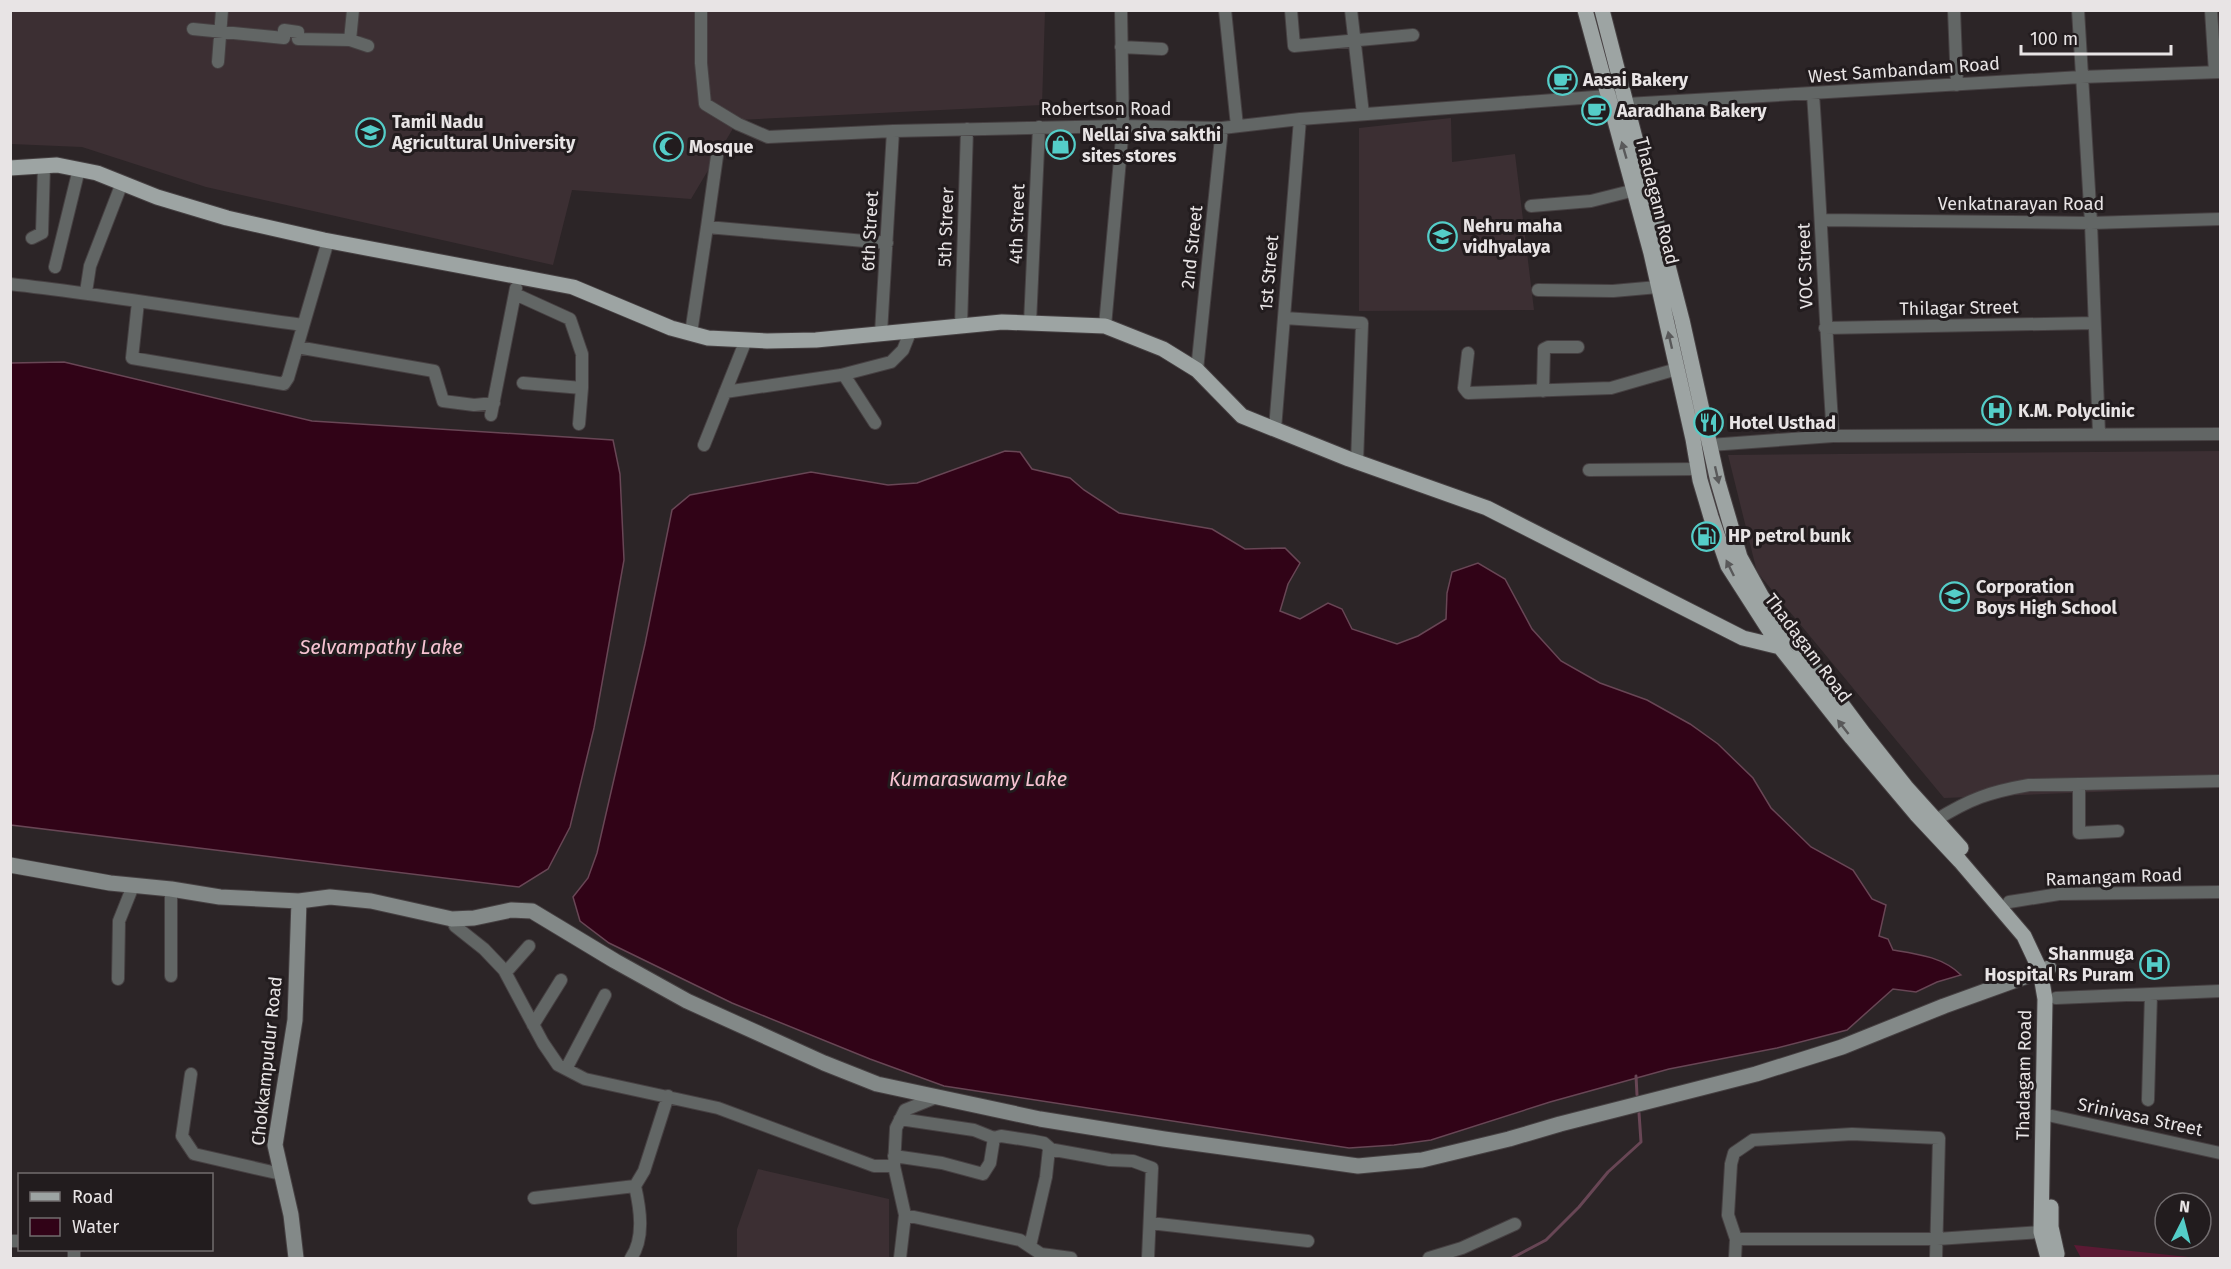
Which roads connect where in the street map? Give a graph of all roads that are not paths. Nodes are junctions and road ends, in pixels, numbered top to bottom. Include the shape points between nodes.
1 (222, 10) edge
2 (353, 10) edge
3 (701, 10) edge
4 (1121, 10) edge
5 (1225, 10) edge
6 (1291, 10) edge
7 (1351, 10) edge
8 (1585, 10) edge
9 (1602, 10) edge
10 (1954, 10) edge
11 (2078, 10) edge
12 (2211, 10) edge
13 (193, 29) dead end
14 (220, 32) junction
15 (1413, 35) dead end
16 (350, 40) junction
17 (1354, 41) junction
18 (368, 46) dead end
19 (1121, 47) junction
20 (1162, 48) dead end
21 (219, 62) dead end
22 (2218, 72) edge
23 (2081, 76) junction
24 (1957, 85) junction
25 (1813, 94) junction
26 (1608, 96) junction
27 (1627, 104) junction
28 (1363, 114) junction
29 (1300, 119) junction
30 (1123, 126) junction
31 (1237, 126) junction
32 (1039, 127) junction
33 (1222, 128) junction
34 (967, 129) junction
35 (893, 131) junction
36 (717, 156) dead end
37 (44, 166) junction
38 (10, 168) edge
39 (79, 170) junction
40 (122, 183) junction
41 (1635, 190) junction
42 (1531, 206) dead end
43 (2220, 219) edge
44 (1822, 220) junction
45 (2091, 223) junction
46 (706, 227) junction
47 (32, 238) dead end
48 (328, 241) junction
49 (887, 243) junction
50 (55, 267) dead end
51 (518, 278) junction
52 (10, 284) edge
53 (1658, 287) junction
54 (1538, 290) dead end
55 (86, 292) junction
56 (515, 294) junction
57 (138, 302) junction
58 (1284, 318) junction
59 (1030, 323) junction
60 (2094, 323) junction
61 (303, 325) junction
62 (961, 326) junction
63 (1106, 326) junction
64 (1826, 328) junction
65 (911, 330) junction
66 (691, 333) junction
67 (881, 333) junction
68 (746, 340) junction
69 (297, 347) junction
70 (1578, 347) dead end
71 (1468, 353) dead end
72 (1677, 369) junction
73 (1197, 370) junction
74 (844, 375) junction
75 (523, 383) dead end
76 (582, 388) junction
77 (1543, 391) junction
78 (725, 392) junction
79 (875, 423) dead end
80 (579, 424) dead end
81 (1275, 429) junction
82 (2099, 434) junction
83 (2220, 434) edge
84 (1833, 436) junction
85 (704, 445) dead end
86 (1710, 445) junction
87 (1357, 462) junction
88 (1698, 469) junction
89 (1589, 470) dead end
90 (1786, 642) junction
91 (2220, 781) edge
92 (2079, 784) junction
93 (1936, 820) junction
94 (2118, 831) dead end
95 (10, 864) edge
96 (133, 886) junction
97 (171, 889) junction
98 (2220, 892) edge
99 (299, 901) junction
100 (2009, 902) junction
101 (452, 919) junction
102 (529, 946) dead end
103 (2045, 969) junction
104 (506, 972) junction
105 (171, 976) dead end
106 (118, 979) dead end
107 (561, 980) dead end
108 (2220, 991) edge
109 (2050, 994) junction
110 (2151, 994) junction
111 (605, 995) dead end
112 (533, 1025) junction
113 (566, 1069) junction
114 (191, 1074) dead end
115 (668, 1096) junction
116 (937, 1097) junction
117 (2148, 1100) dead end
118 (2052, 1116) junction
119 (900, 1119) junction
120 (994, 1138) junction
121 (1051, 1149) junction
122 (2220, 1152) edge
123 (894, 1161) junction
124 (281, 1174) junction
125 (635, 1185) junction
126 (534, 1198) dead end
127 (905, 1215) junction
128 (1150, 1223) junction
129 (1515, 1224) dead end
130 (2041, 1232) junction
131 (1737, 1239) junction
132 (1937, 1239) junction
133 (1308, 1241) dead end
134 (1030, 1246) junction
135 (296, 1258) edge
136 (632, 1258) edge
137 (900, 1258) edge
138 (1071, 1258) edge
139 (1148, 1258) edge
140 (1429, 1258) edge
141 (1735, 1258) edge
142 (1936, 1258) edge
143 (2048, 1258) edge
144 (2058, 1258) edge

1 - 14 street
2 - 16 street
3 - 35 street, Robertson Road via 705,104 768,137
4 - 19 street
5 - 31 street
6 - 17 street via 1294,46
7 - 17 street
8 - 26 main road, Thadagam Road
9 - 27 main road, Thadagam Road
10 - 24 street
11 - 23 street
12 - 22 street
13 - 14 street
14 - 16 street via 284,38 284,30 298,32 298,39
14 - 21 street
15 - 17 street
16 - 18 street
17 - 28 street
19 - 20 street
19 - 30 street
22 - 23 street, West Sambandam Road
23 - 24 street, West Sambandam Road
23 - 45 street
24 - 25 street, West Sambandam Road
25 - 27 street, West Sambandam Road
25 - 44 street, VOC Street
26 - 27 street
26 - 28 street, Robertson Road
41 -> 26 main road, Thadagam Road
27 - 86 main road, Thadagam Road
28 - 29 street, Robertson Road
29 - 31 street, Robertson Road
29 - 58 street, 1st Street
30 - 32 street, Robertson Road
30 - 33 street, Robertson Road
30 - 63 street
31 - 33 street, Robertson Road
32 - 34 street, Robertson Road
32 - 59 street, 4th Street
33 - 73 street, 2nd Street
34 - 35 street, Robertson Road
34 - 62 street, 5th Streer
35 - 49 street, 6th Street
36 - 46 street
37 - 38 main road
37 - 39 main road
37 - 47 street via 42,233
39 - 40 main road
39 - 50 street
40 - 48 main road via 227,218
40 - 55 street via 90,266
41 - 42 street via 1591,201
41 - 53 main road, Thadagam Road
43 - 45 street, Venkatnarayan Road
44 - 45 street, Venkatnarayan Road
44 - 64 street, VOC Street
45 - 60 street
46 - 49 street
46 - 66 street
48 - 51 main road
48 - 61 street
49 - 67 street, 6th Street
51 - 56 street
51 - 66 main road via 573,287
52 - 55 street
53 - 54 street
72 -> 53 main road, Thadagam Road
55 - 57 street
56 - 69 street via 493,409 443,400 434,371
56 - 76 street via 570,319 582,354
57 - 61 street
57 - 69 street via 132,358 284,384
58 - 81 street, 1st Street
58 - 87 street via 1362,322
59 - 62 main road
59 - 63 main road
60 - 64 street, Thilagar Street
60 - 82 street
61 - 69 street
62 - 65 main road
63 - 73 main road via 1163,349
64 - 84 street, VOC Street
65 - 67 main road
65 - 74 street via 903,350 891,362
66 - 68 main road
67 - 68 main road via 816,340
68 - 78 street
70 - 77 street via 1544,349
71 - 77 street via 1465,391
72 - 77 street via 1611,388
72 - 88 main road, Thadagam Road
73 - 81 main road via 1242,416
74 - 78 street
74 - 79 street
75 - 76 street
76 - 80 street
78 - 85 street
81 - 87 main road
82 - 83 street
82 - 84 street
84 - 86 street
86 -> 90 main road, Thadagam Road via 1740,557
87 - 90 main road via 1487,508 1743,638
88 - 89 street
90 -> 88 main road, Thadagam Road via 1728,566
90 - 93 main road, Thadagam Road
103 -> 90 main road, Thadagam Road via 2024,936 1916,814
91 - 92 street
92 - 93 street via 2029,785 1997,791 1967,801
92 - 94 street via 2079,833
93 - 100 main road, Thadagam Road
95 - 96 street
96 - 97 street
96 - 106 street via 118,921
97 - 99 street via 220,897
97 - 105 street
98 - 100 street, Ramangam Road via 2059,894
99 - 101 street via 360,899
99 - 124 street, Chokkampudur Road via 295,1020 275,1145
100 - 103 main road, Thadagam Road via 2036,938
101 - 104 street
101 - 116 street via 511,910 532,911 687,1001 877,1084
102 - 104 street
103 - 109 main road, Thadagam Road
103 - 116 street via 1842,1047 1756,1074 1422,1160 1358,1166 1062,1123
104 - 112 street
107 - 112 street
108 - 110 street
109 - 110 street
109 - 118 main road, Thadagam Road
109 - 130 main road, Thadagam Road
110 - 117 street
111 - 113 street
112 - 113 street via 558,1065
113 - 115 street via 585,1079
114 - 124 street via 182,1136 194,1154
115 - 123 street via 718,1108 874,1166
115 - 125 street via 644,1171
116 - 119 street via 905,1110
118 - 122 street, Srinivasa Street
118 - 144 main road, Thadagam Road via 2051,1227
119 - 120 street via 974,1130
119 - 123 street
120 - 121 street via 1034,1141
120 - 123 street via 990,1163 983,1174 942,1163
121 - 128 street via 1133,1161 1152,1168
121 - 134 street
123 - 127 street
124 - 135 street, Chokkampudur Road
125 - 126 street
125 - 136 street via 641,1211 638,1250
127 - 134 street via 1020,1239
127 - 137 street
128 - 133 street
128 - 139 street
129 - 140 street
130 - 132 street
130 - 143 main road, Thadagam Road
131 - 132 street
131 - 132 street via 1728,1215 1734,1153 1754,1140 1852,1134 1939,1138
131 - 141 street
132 - 142 street
134 - 138 street via 1041,1254

